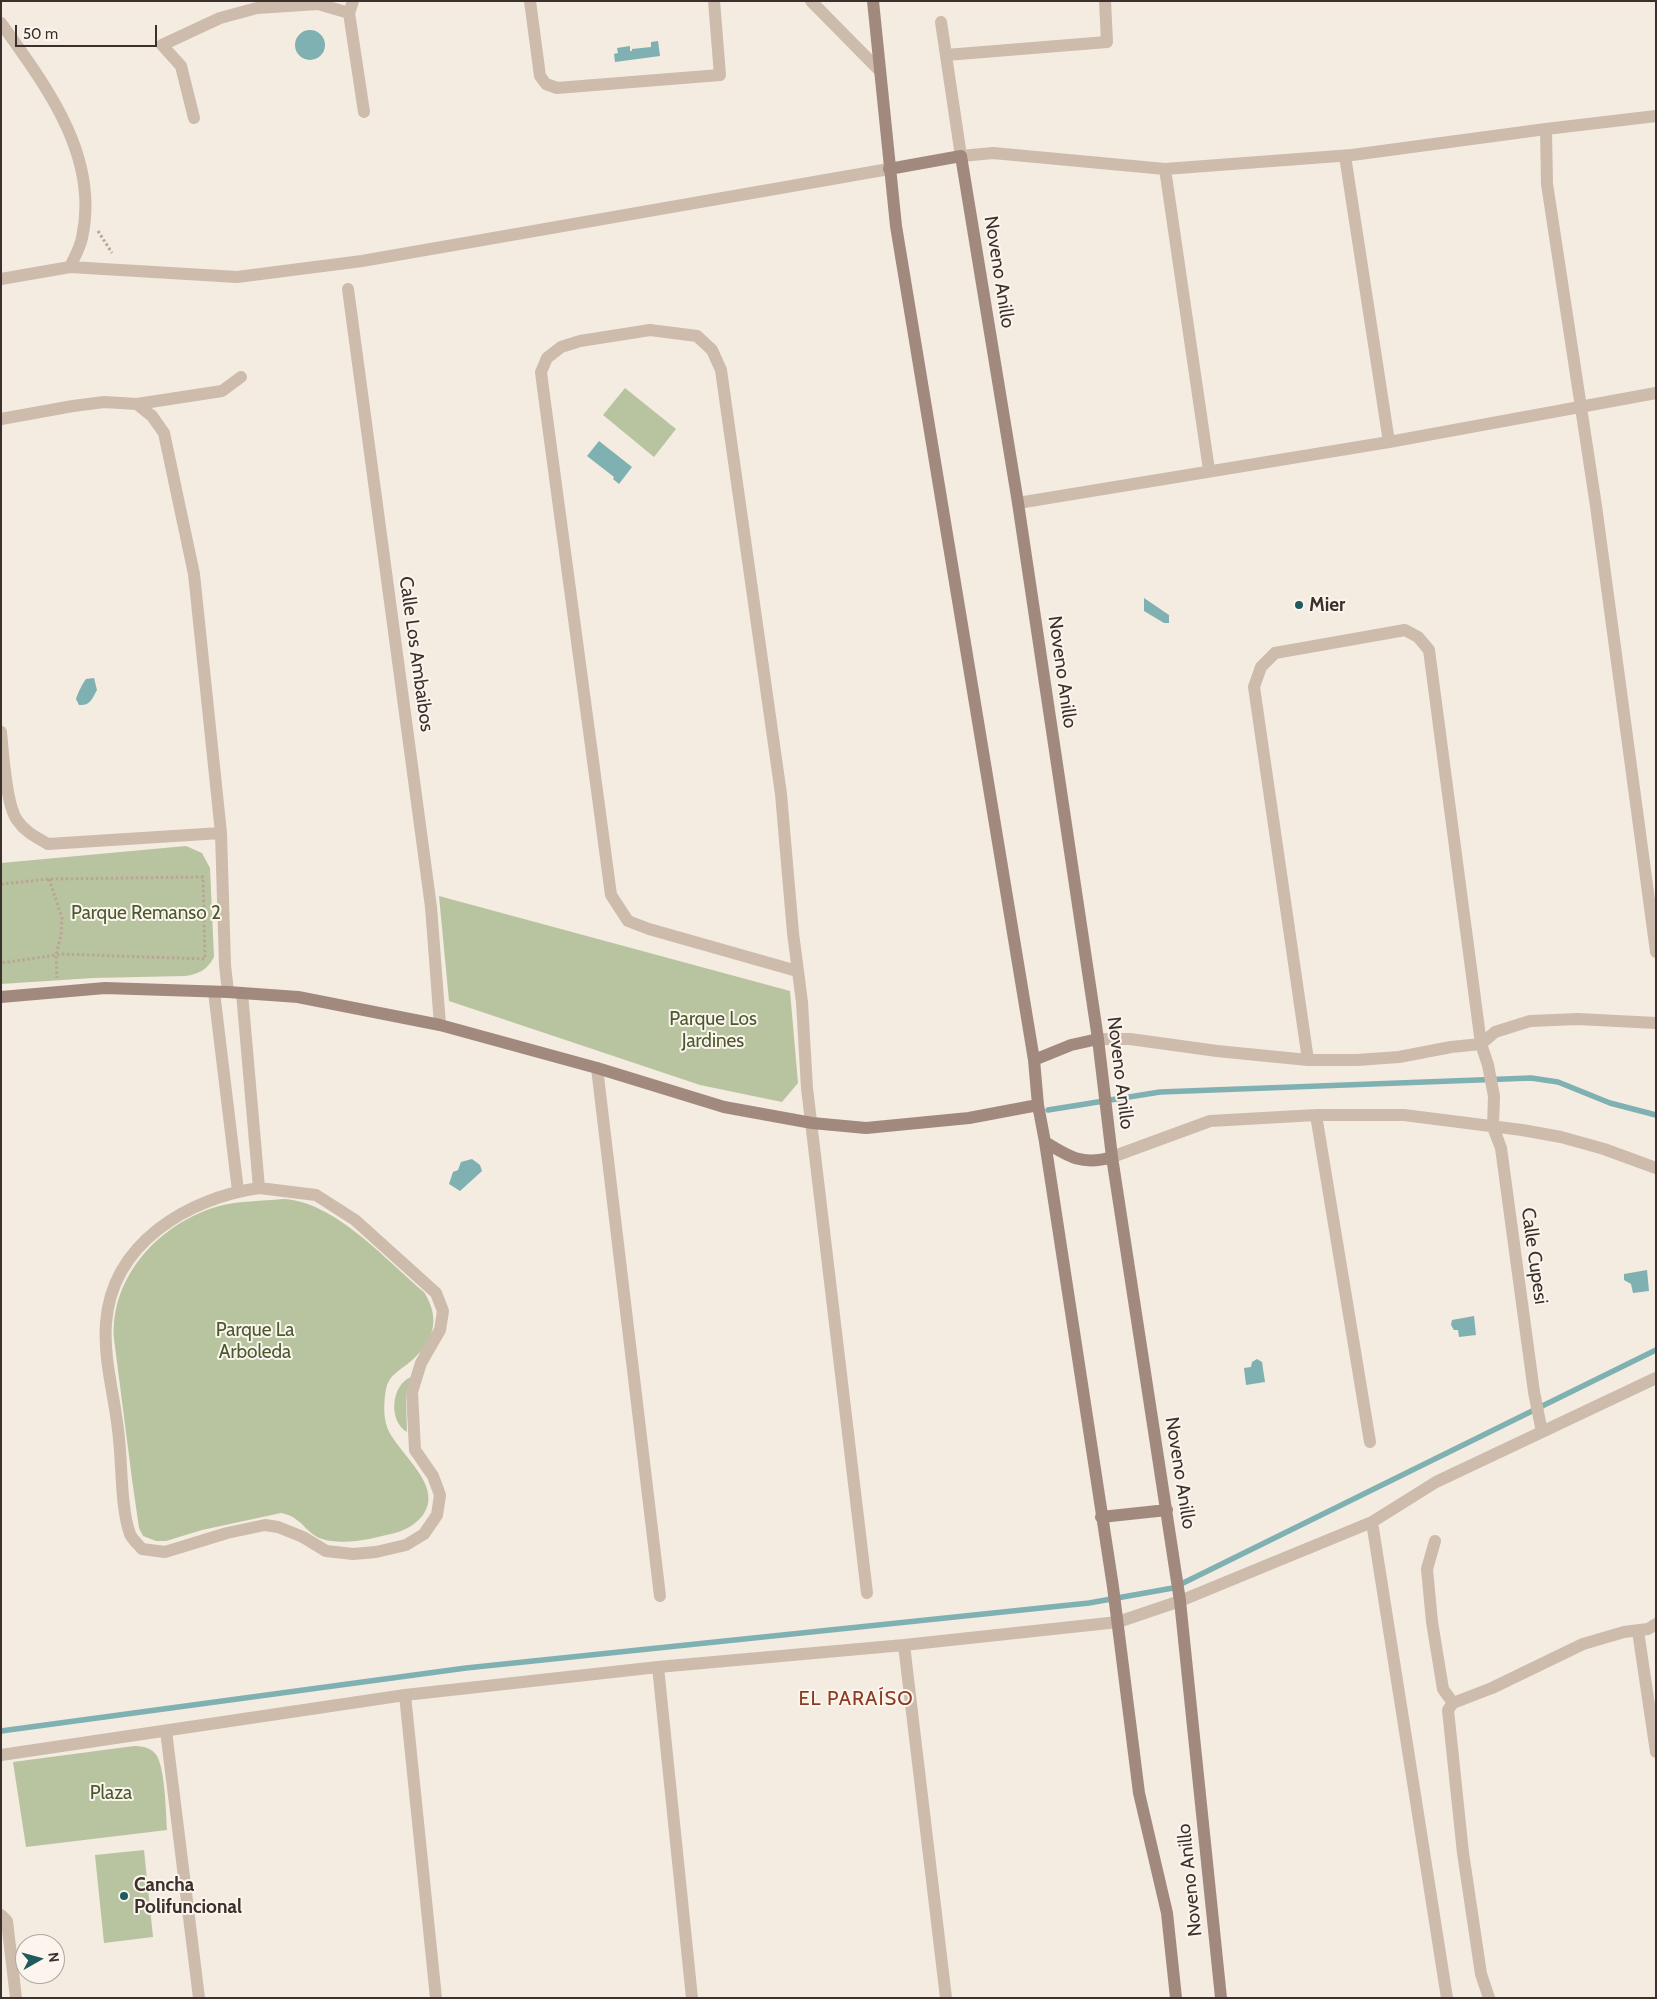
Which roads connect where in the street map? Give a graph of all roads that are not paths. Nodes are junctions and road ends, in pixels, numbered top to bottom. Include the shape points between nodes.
1 (354, 1) edge
2 (530, 1) edge
3 (714, 1) edge
4 (811, 1) edge
5 (874, 1) edge
6 (1105, 1) edge
7 (349, 14) junction
8 (941, 22) dead end
9 (1, 23) edge
10 (946, 55) junction
11 (879, 70) junction
12 (364, 112) dead end
13 (1656, 116) edge
14 (194, 118) dead end
15 (1546, 129) junction
16 (961, 156) junction
17 (1344, 156) junction
18 (889, 169) junction
19 (1165, 169) junction
20 (70, 267) junction
21 (1, 279) edge
22 (348, 289) dead end
23 (241, 377) dead end
24 (1656, 393) edge
25 (137, 404) junction
26 (1580, 406) junction
27 (1, 419) edge
28 (1389, 442) junction
29 (1210, 470) junction
30 (1018, 503) junction
31 (1, 732) edge
32 (221, 833) junction
33 (1656, 952) edge
34 (797, 971) junction
35 (214, 992) junction
36 (228, 992) junction
37 (242, 993) junction
38 (1, 997) edge
39 (1656, 1023) edge
40 (440, 1025) junction
41 (1098, 1039) junction
42 (1481, 1044) junction
43 (1034, 1060) junction
44 (1308, 1060) junction
45 (597, 1068) junction
46 (1038, 1105) junction
47 (1316, 1115) junction
48 (812, 1123) junction
49 (1493, 1126) junction
50 (1045, 1142) junction
51 (1112, 1158) junction
52 (1656, 1168) edge
53 (259, 1188) junction
54 (238, 1191) junction
55 (1656, 1378) edge
56 (1542, 1432) junction
57 (1370, 1442) dead end
58 (1167, 1510) junction
59 (1101, 1517) junction
60 (1372, 1522) junction
61 (1434, 1541) dead end
62 (867, 1593) dead end
63 (660, 1596) dead end
64 (1180, 1597) junction
65 (1118, 1622) junction
66 (1656, 1624) edge
67 (1638, 1631) junction
68 (904, 1645) junction
69 (658, 1667) junction
70 (405, 1695) junction
71 (1453, 1703) junction
72 (166, 1731) junction
73 (1656, 1752) edge
74 (1, 1755) edge
75 (1, 1915) edge
76 (16, 1998) edge
77 (199, 1998) edge
78 (436, 1998) edge
79 (692, 1998) edge
80 (946, 1998) edge
81 (1176, 1998) edge
82 (1221, 1998) edge
83 (1447, 1998) edge
84 (1489, 1998) edge

1 - 7 street
2 - 3 street via 540,76 546,84 557,88 720,75
4 - 11 street
5 - 11 street
6 - 10 street via 1107,42
7 - 12 street
7 - 14 street via 318,4 257,8 220,18 162,45 181,66
8 - 10 street
9 - 20 street via 48,89 84,172 86,206 82,240
10 - 16 street
11 - 18 street
13 - 15 street
15 - 17 street
15 - 26 street via 1547,184
16 - 18 street
16 - 19 street via 993,152
16 - 30 street, Noveno Anillo
17 - 19 street
17 - 28 street
18 - 20 street via 362,260 247,276
18 - 43 street
19 - 29 street
20 - 21 street
22 - 40 street, Calle Los Ambaibos via 431,907
23 - 25 street via 222,391
24 - 26 street
25 - 27 street via 104,402
25 - 32 street via 152,416 164,433 194,574
26 - 28 street
26 - 33 street
28 - 29 street
29 - 30 street
30 - 41 street, Noveno Anillo
31 - 32 street via 7,786 16,818 28,833 48,844
32 - 36 street
34 - 34 street via 781,794 721,370 712,350 697,336 650,330 580,341 547,358 541,372 611,895 628,921
34 - 48 street
35 - 36 street
35 - 38 street via 105,988
35 - 54 street
36 - 37 street
37 - 40 street via 298,997
37 - 53 street
39 - 42 street via 1530,1020 1495,1032
40 - 45 street
41 - 43 street via 1071,1045
41 - 44 street via 1130,1039
41 - 51 street, Noveno Anillo
42 - 44 street via 1399,1057
42 - 44 street via 1429,650 1418,637 1405,630 1275,653 1261,667 1254,687
42 - 49 street via 1494,1096
43 - 46 street, Noveno Anillo
45 - 48 street via 724,1107
45 - 63 street
46 - 48 street via 969,1118 866,1128
46 - 50 street, Noveno Anillo
47 - 49 street via 1404,1116
47 - 51 street via 1210,1121
47 - 57 street
48 - 62 street
49 - 52 street via 1562,1138
49 - 56 street, Calle Cupesi via 1501,1148
50 - 51 street via 1078,1160 1097,1162
50 - 59 street, Noveno Anillo
51 - 58 street, Noveno Anillo
53 - 54 street
53 - 54 street via 316,1195 355,1220 436,1293 443,1311 440,1330 421,1363 412,1401 415,1450 433,1476 440,1495 437,1515 424,1534 406,1545 353,1554 326,1551 286,1530 265,1525 165,1552 142,1548 131,1536 126,1520 106,1340 109,1305 119,1277 155,1230 203,1202
55 - 56 street
56 - 60 street via 1436,1482
58 - 59 street
58 - 64 street, Noveno Anillo
59 - 65 street, Noveno Anillo
60 - 64 street
60 - 83 street
61 - 71 street via 1427,1568 1432,1622 1444,1689
64 - 65 street
64 - 82 street, Noveno Anillo
65 - 68 street
65 - 81 street, Noveno Anillo via 1139,1793 1167,1913
66 - 67 street via 1648,1630
67 - 71 street via 1583,1644
67 - 73 street
68 - 69 street
68 - 80 street
69 - 70 street
69 - 79 street
70 - 72 street
70 - 78 street
71 - 84 street via 1448,1710 1452,1764 1481,1974
72 - 74 street
72 - 77 street
75 - 76 street via 8,1921

